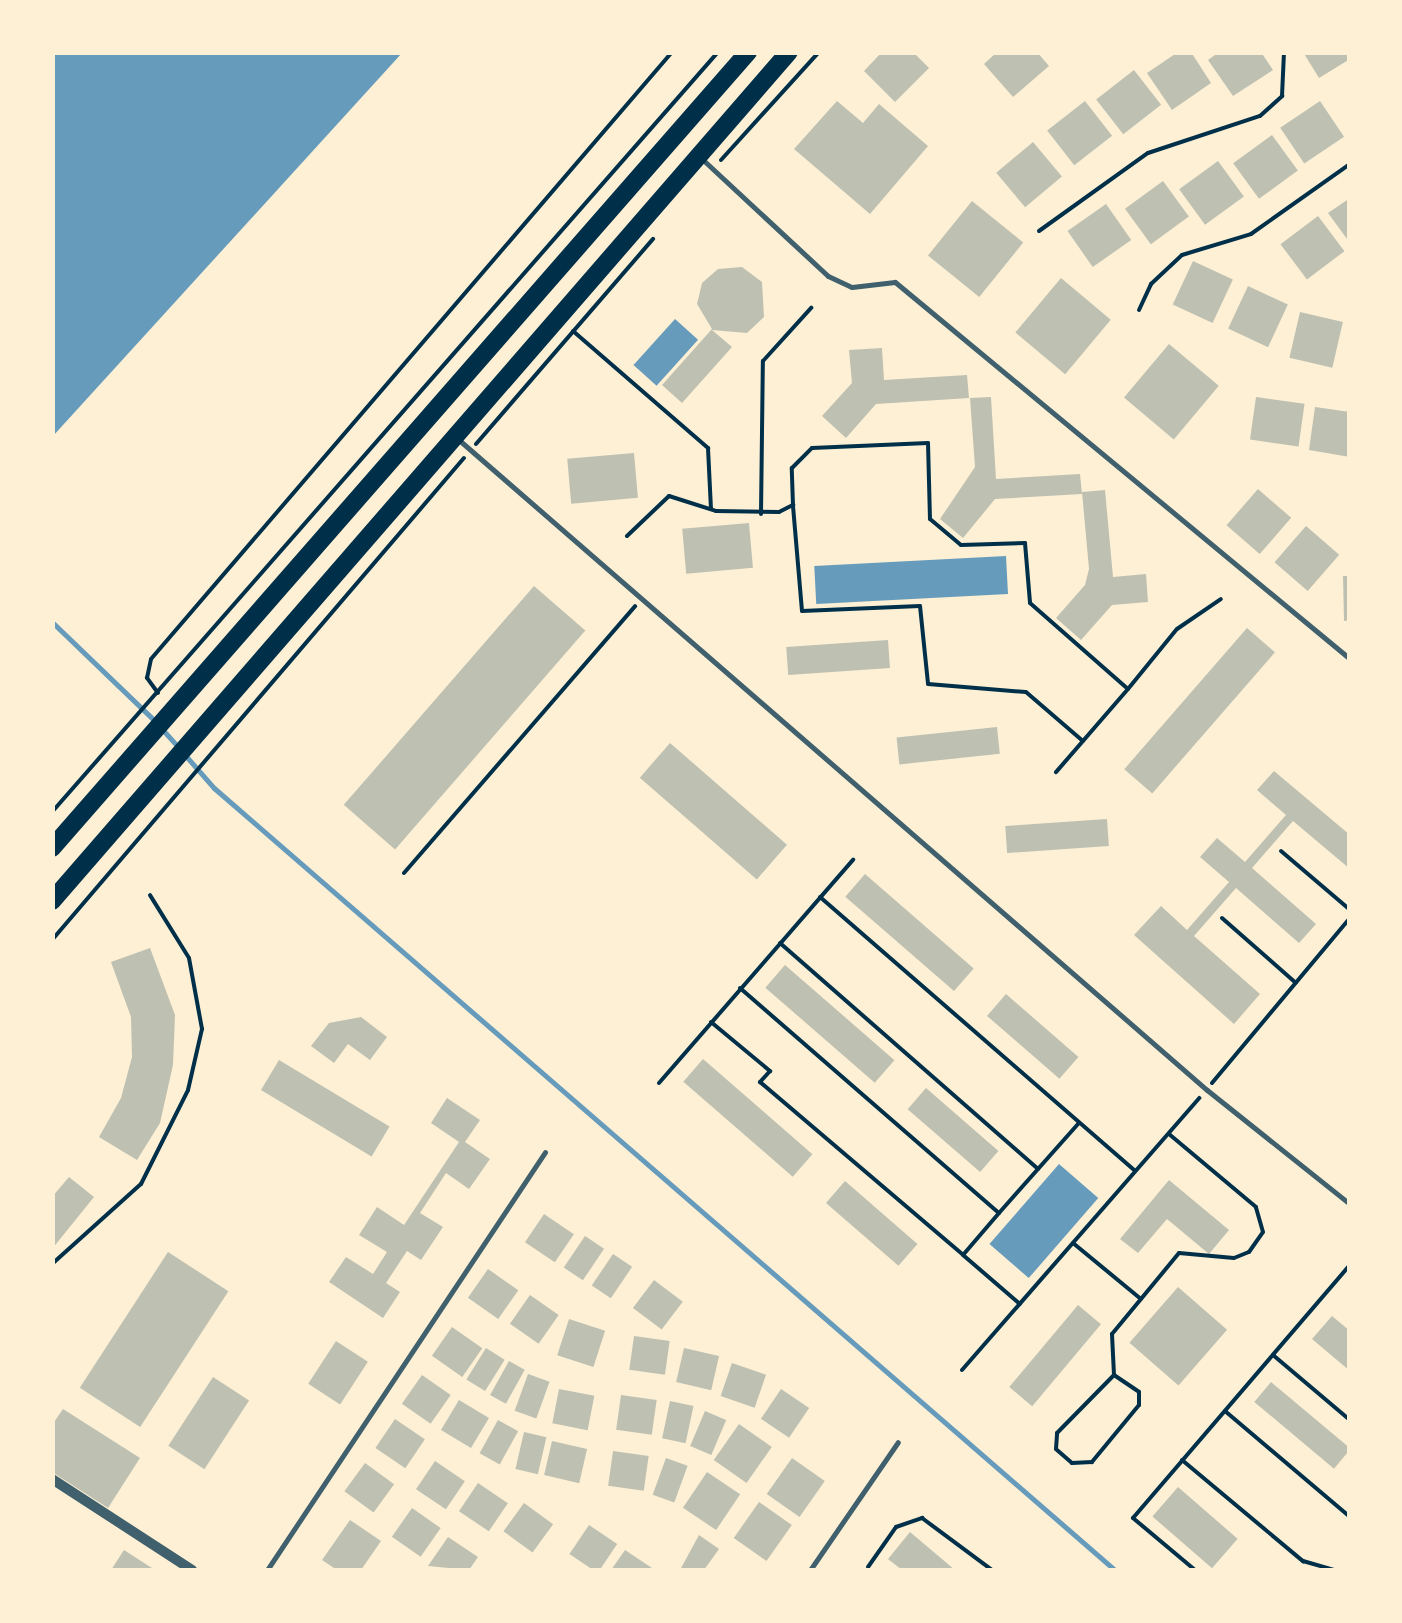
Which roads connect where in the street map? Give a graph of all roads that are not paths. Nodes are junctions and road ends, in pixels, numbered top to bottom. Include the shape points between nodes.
1 (748, 52) edge
2 (789, 52) edge
3 (705, 163) junction
4 (464, 444) junction
5 (1350, 660) edge
6 (52, 848) edge
7 (52, 901) edge
8 (545, 1152) dead end
9 (1350, 1204) edge
10 (898, 1442) dead end
11 (52, 1480) edge
12 (192, 1570) edge
13 (267, 1570) edge
14 (810, 1570) edge

1 - 6 highway
2 - 3 highway
3 - 4 highway
3 - 5 lane via 828,276 852,287 896,282
4 - 7 highway
4 - 9 lane via 1207,1090
8 - 13 lane
10 - 14 lane
11 - 12 street

